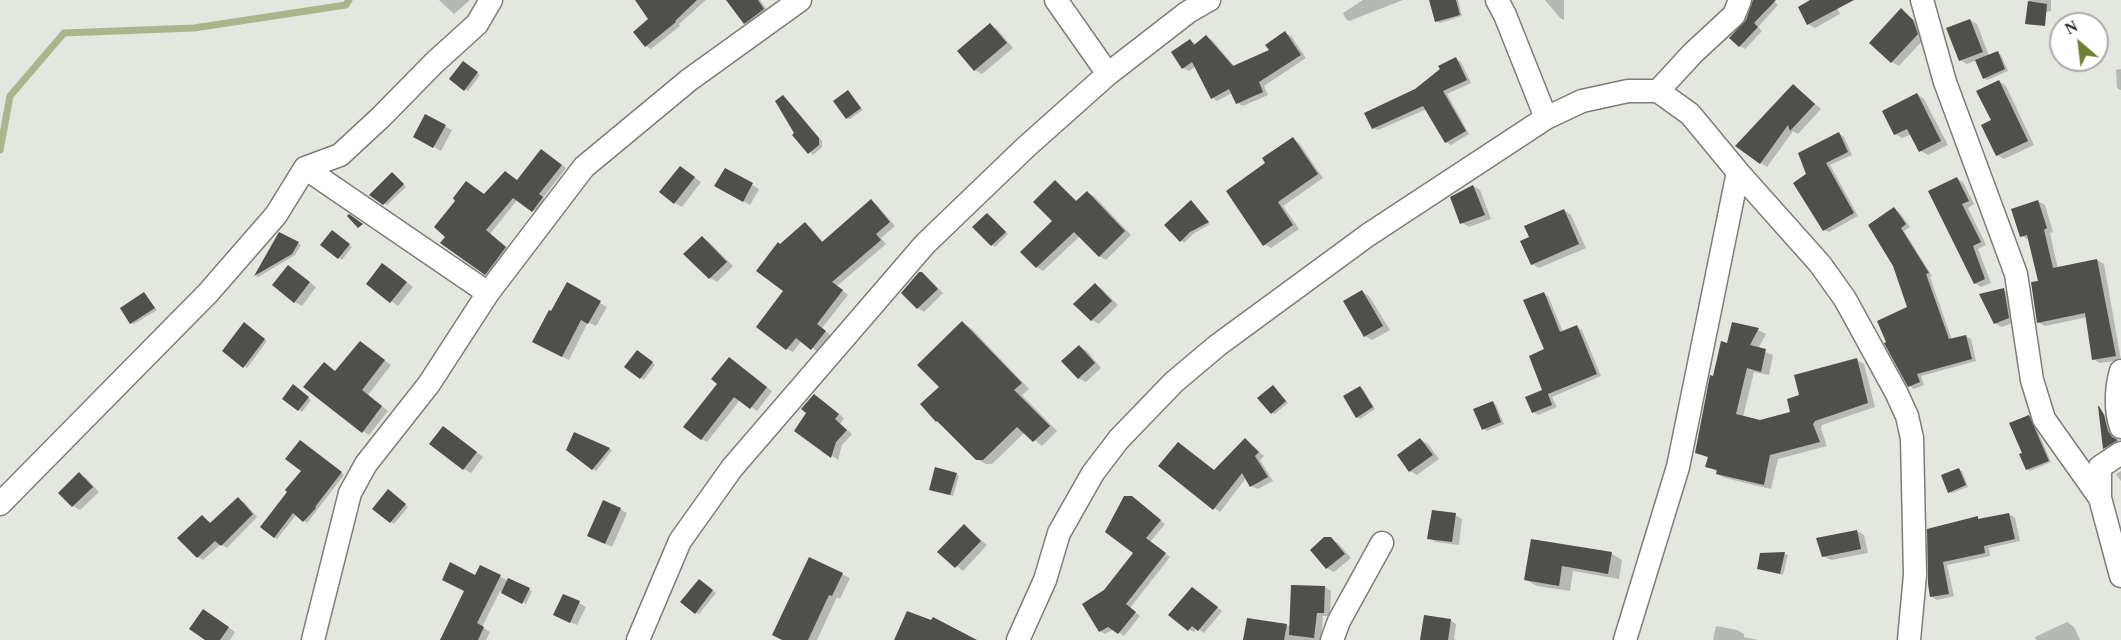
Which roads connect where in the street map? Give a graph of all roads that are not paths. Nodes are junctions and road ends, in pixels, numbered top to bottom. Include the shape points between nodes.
1 (491, 0) edge
2 (800, 0) edge
3 (1056, 0) edge
4 (1209, 0) edge
5 (1497, 0) edge
6 (1740, 0) edge
7 (1922, 0) edge
8 (1108, 74) junction
9 (1658, 90) junction
10 (1546, 118) junction
11 (305, 168) junction
12 (1737, 172) junction
13 (488, 293) junction
14 (2121, 371) edge
15 (2121, 427) edge
16 (2121, 453) edge
17 (2100, 498) junction
18 (0, 504) edge
19 (1382, 543) dead end
20 (2121, 576) edge
21 (313, 640) edge
22 (638, 640) edge
23 (1018, 640) edge
24 (1332, 640) edge
25 (1625, 640) edge
26 (1909, 640) edge

1 - 11 street via 477,24 381,117 340,154
2 - 13 street via 688,80 584,167
3 - 8 street
4 - 8 street
5 - 10 street
6 - 9 street via 1734,15
7 - 17 street via 1945,82 2016,274 2032,380 2044,419
8 - 22 street via 925,244 732,468 680,541
9 - 10 street via 1582,101
9 - 12 street via 1690,114
10 - 23 street via 1368,235 1174,382 1119,439 1093,473 1059,532 1045,580
11 - 13 street
11 - 18 street via 276,215 223,276
12 - 25 street via 1678,467
12 - 26 street via 1820,264 1845,299 1907,416 1912,438 1915,575
13 - 21 street via 429,384 366,464 350,493
14 - 15 street via 2117,384
16 - 17 street via 2100,467
17 - 20 street
19 - 24 street

